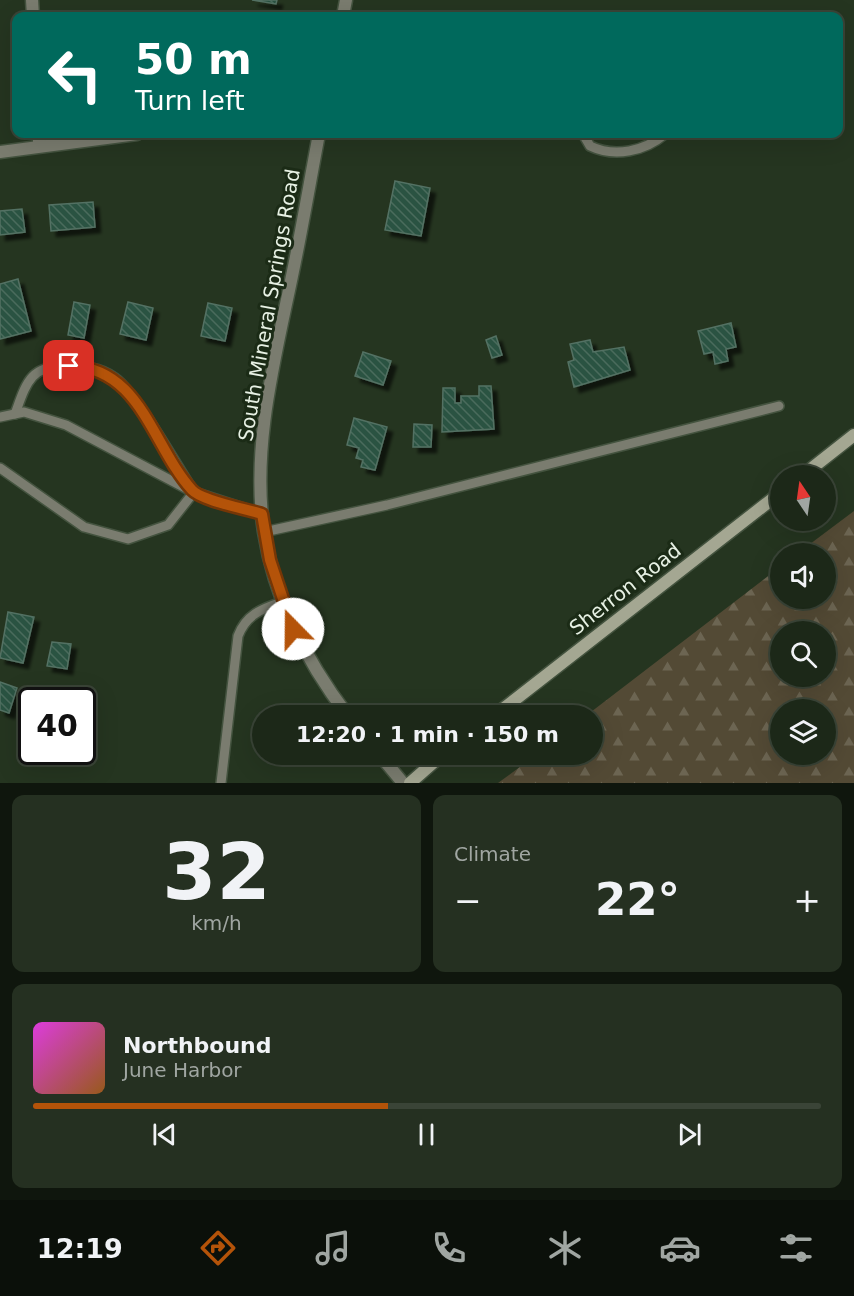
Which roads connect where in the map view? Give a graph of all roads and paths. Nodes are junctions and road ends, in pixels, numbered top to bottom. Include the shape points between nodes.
1 (71, 138) edge
2 (317, 138) edge
3 (585, 138) edge
4 (659, 138) edge
5 (39, 140) edge
6 (0, 152) edge
7 (779, 406) dead end
8 (15, 414) junction
9 (0, 417) edge
10 (854, 435) edge
11 (816, 465) edge
12 (0, 468) edge
13 (194, 492) junction
14 (770, 501) edge
15 (262, 514) junction
16 (264, 532) junction
17 (282, 602) junction
18 (340, 705) edge
19 (508, 705) edge
20 (388, 765) edge
21 (430, 765) edge
22 (221, 783) edge
23 (403, 783) edge
24 (410, 783) edge

1 - 5 street
2 - 15 street, South Mineral Springs Road via 267,411 261,471
3 - 4 lane via 590,146 610,152 645,147
5 - 6 street
7 - 16 lane via 387,505
8 - 9 lane
8 - 13 lane via 24,412 66,425
8 - 13 lane via 27,380 50,366 89,366 115,378 135,401
10 - 11 main road
12 - 13 lane via 84,527 128,539 168,525
13 - 15 lane
14 - 19 main road, Sherron Road
15 - 16 street, South Mineral Springs Road
16 - 17 street, South Mineral Springs Road
17 - 18 street, South Mineral Springs Road via 313,667
17 - 22 lane via 253,614 243,623 238,636
20 - 23 street
21 - 24 main road

